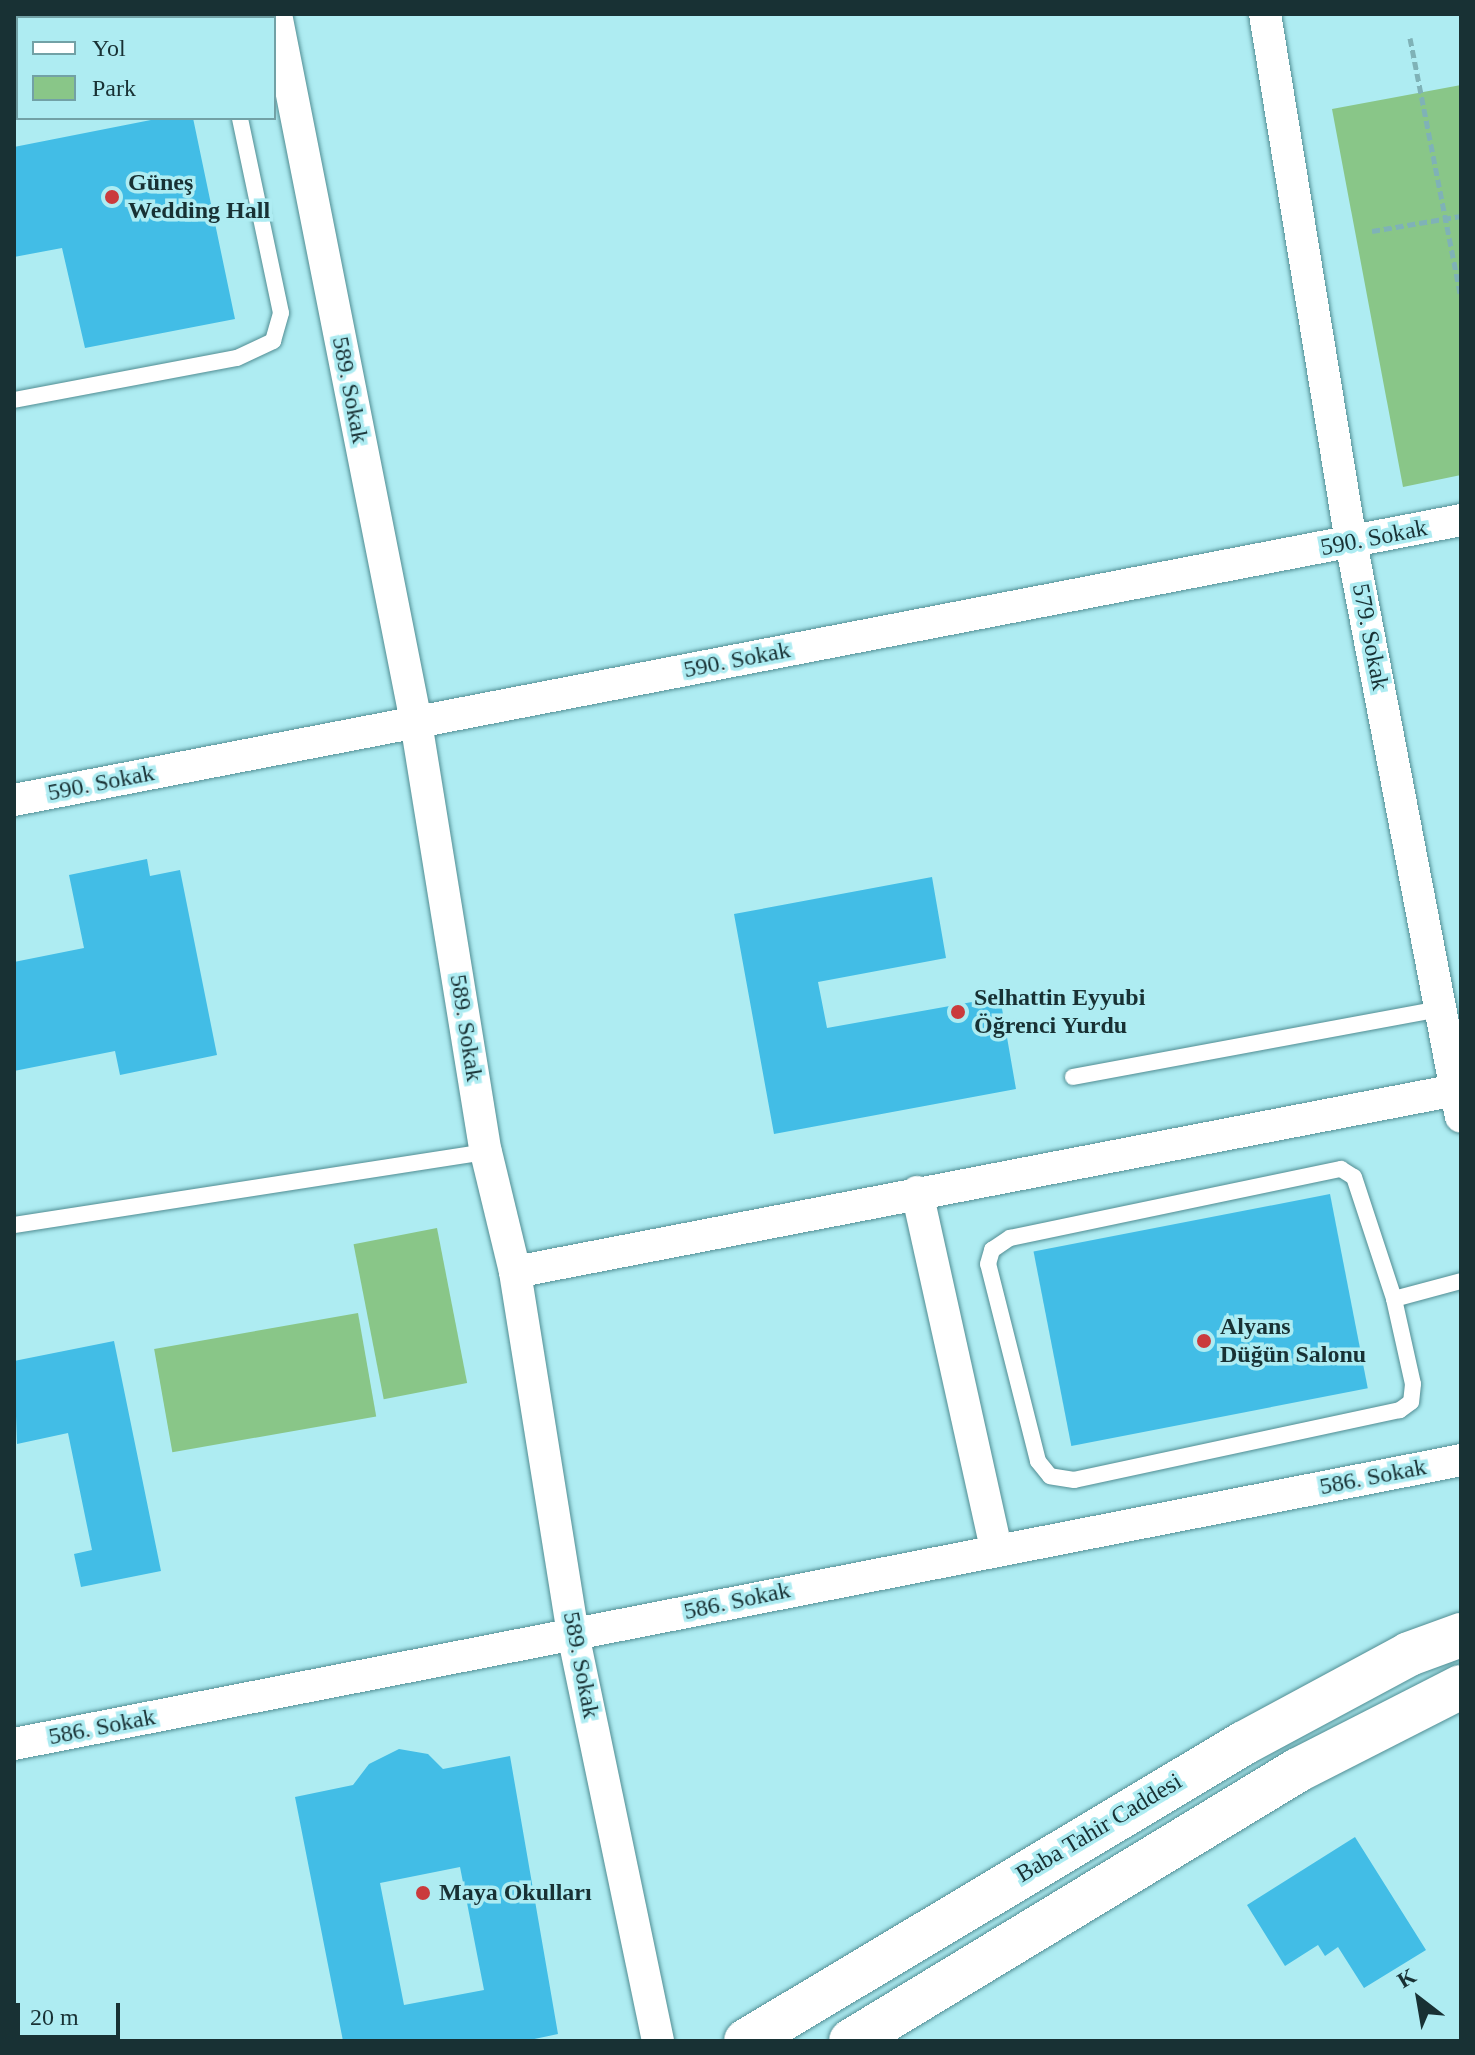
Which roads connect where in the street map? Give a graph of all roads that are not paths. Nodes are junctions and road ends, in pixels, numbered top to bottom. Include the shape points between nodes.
1 (276, 14) edge
2 (1265, 14) edge
3 (240, 120) edge
4 (14, 400) edge
5 (1461, 520) edge
6 (1351, 542) junction
7 (416, 722) junction
8 (14, 800) edge
9 (1441, 1009) junction
10 (1073, 1077) dead end
11 (1459, 1103) edge
12 (486, 1152) junction
13 (917, 1192) junction
14 (14, 1225) edge
15 (515, 1272) junction
16 (1461, 1281) edge
17 (1394, 1299) junction
18 (1461, 1460) edge
19 (996, 1548) junction
20 (573, 1634) junction
21 (1461, 1635) edge
22 (1461, 1687) edge
23 (14, 1744) edge
24 (658, 2041) edge
25 (746, 2041) edge
26 (851, 2041) edge

1 - 7 street, 589. Sokak
2 - 6 street, 579. Sokak
3 - 4 lane via 281,313 273,341 237,358
5 - 6 street, 590. Sokak
6 - 7 street, 590. Sokak
6 - 9 street, 579. Sokak
7 - 8 street, 590. Sokak
7 - 12 street, 589. Sokak
9 - 10 lane
9 - 11 street, 579. Sokak
11 - 13 street
12 - 14 lane
12 - 15 street, 589. Sokak
13 - 15 street
13 - 19 street
15 - 20 street, 589. Sokak
16 - 17 lane
17 - 17 lane via 1413,1384 1411,1402 1400,1410 1074,1480 1050,1476 1038,1461 988,1264 992,1250 1010,1238 1341,1169 1354,1177
18 - 19 street, 586. Sokak
19 - 20 street, 586. Sokak
20 - 23 street, 586. Sokak
20 - 24 street, 589. Sokak
21 - 25 street, Baba Tahir Caddesi via 1409,1654 1244,1743
22 - 26 street via 1298,1770

